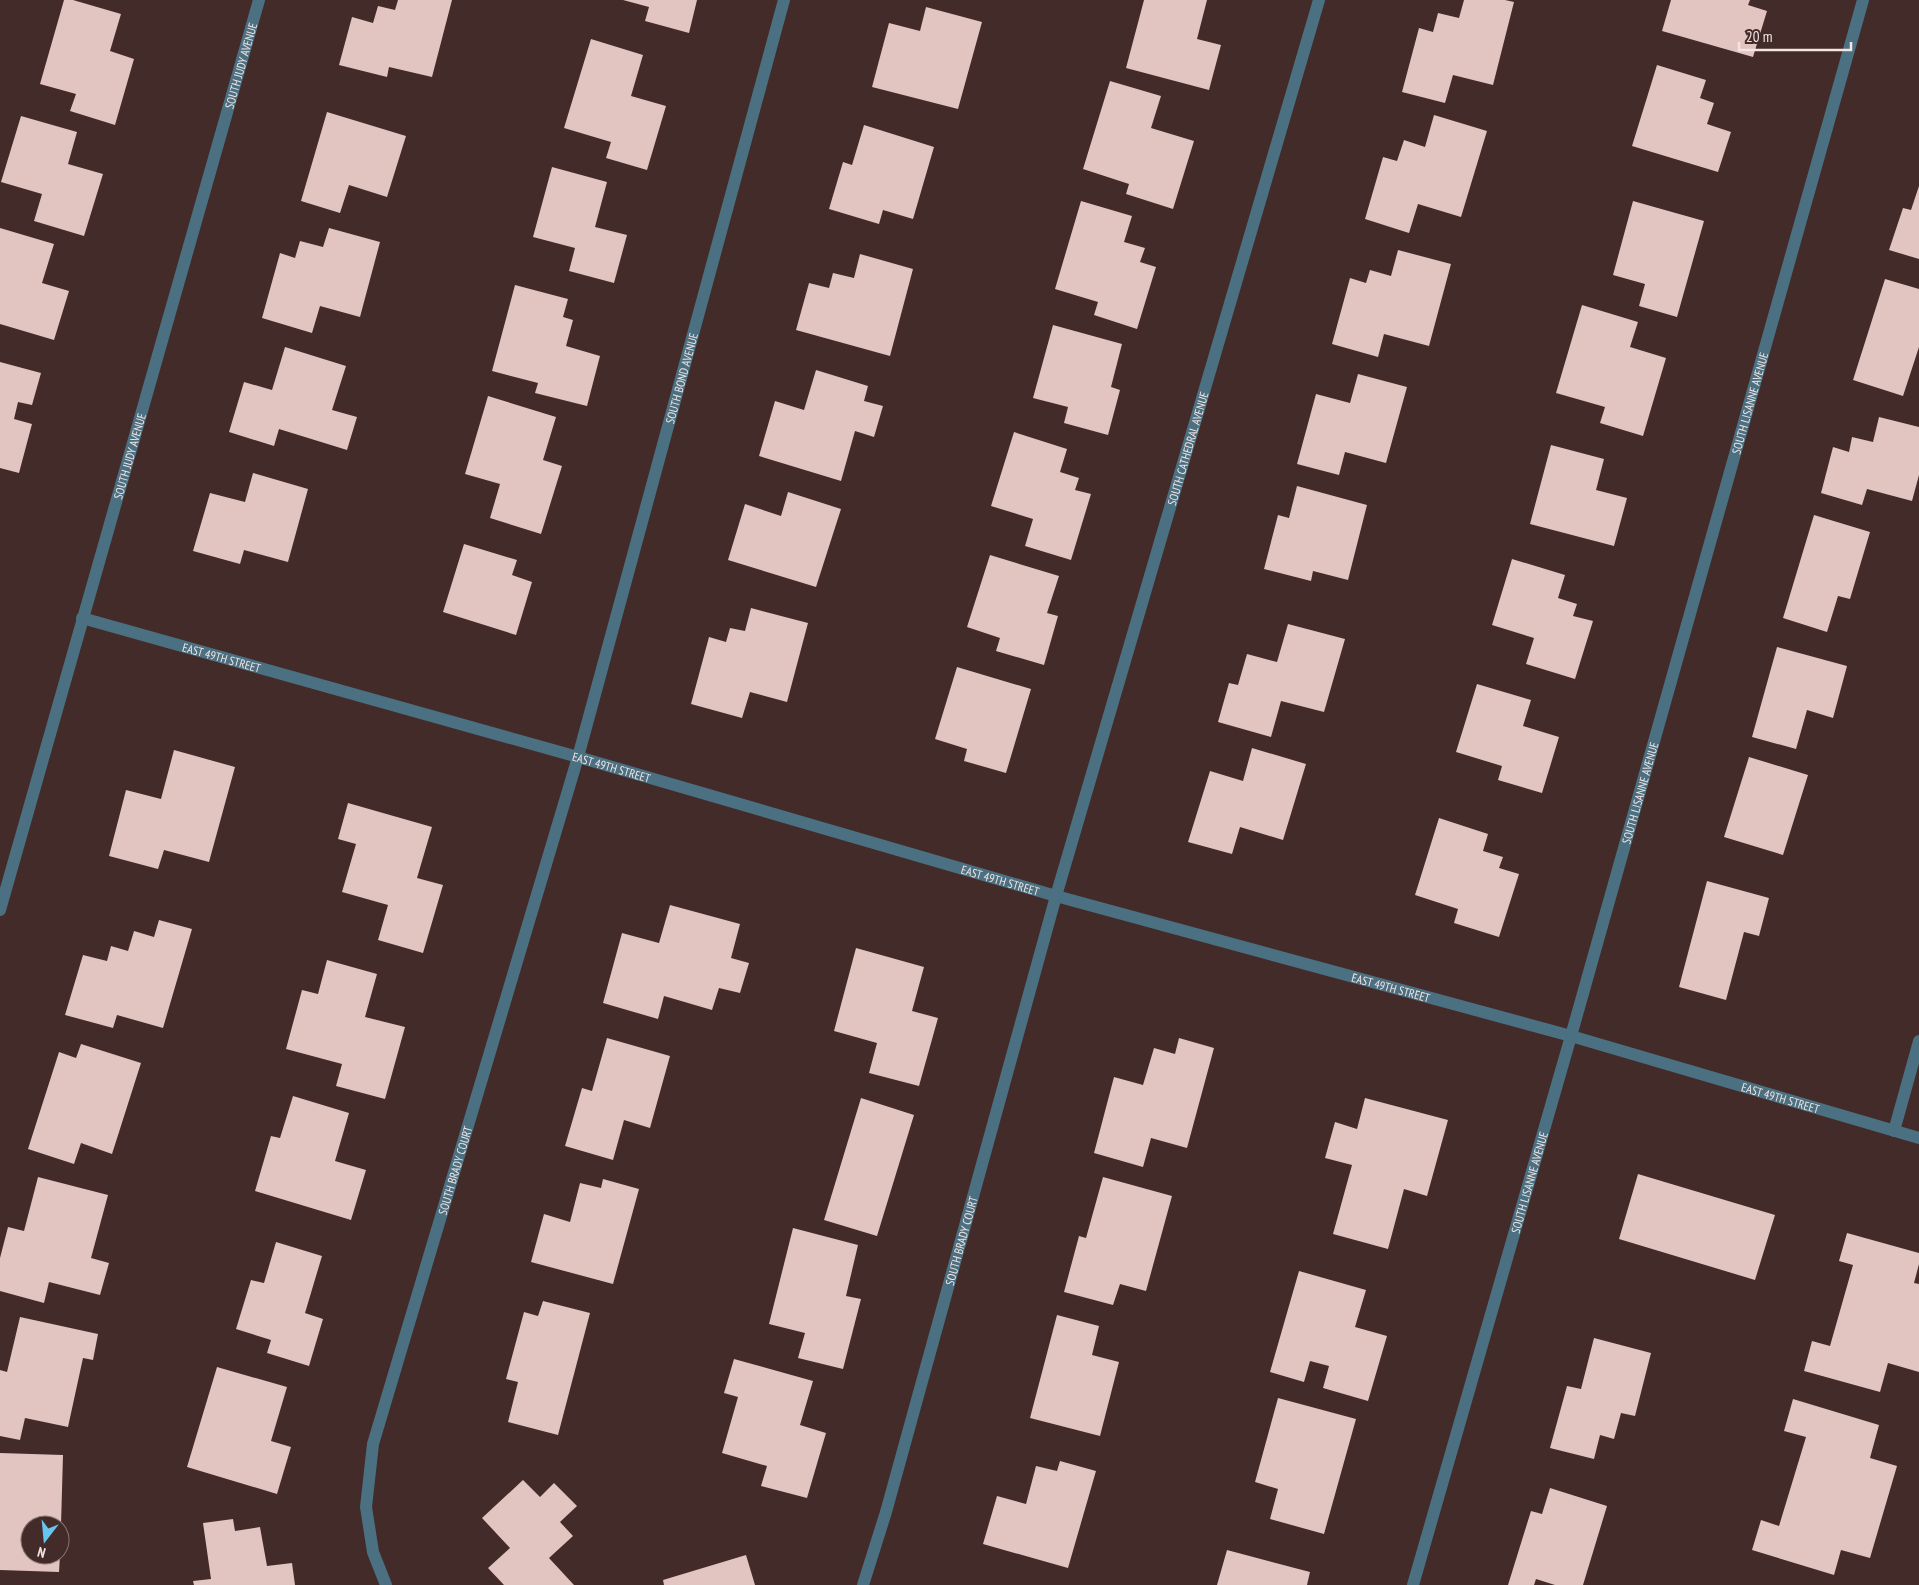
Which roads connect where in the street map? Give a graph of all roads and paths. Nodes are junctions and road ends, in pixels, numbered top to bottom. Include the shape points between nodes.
1 (258, 0) edge
2 (784, 0) edge
3 (1319, 0) edge
4 (1863, 0) edge
5 (82, 618) junction
6 (578, 757) junction
7 (1056, 896) junction
8 (0, 910) edge
9 (1571, 1036) junction
10 (1919, 1041) edge
11 (1894, 1131) junction
12 (1919, 1138) edge
13 (386, 1585) edge
14 (862, 1585) edge
15 (1414, 1585) edge

1 - 5 street, SOUTH JUDY AVENUE
2 - 6 street, SOUTH BOND AVENUE
3 - 7 street, SOUTH CATHEDRAL AVENUE
4 - 9 street, SOUTH LISANNE AVENUE
5 - 6 street, EAST 49TH STREET
5 - 8 street, SOUTH JUDY AVENUE
6 - 7 street, EAST 49TH STREET
6 - 13 street, SOUTH BRADY COURT via 373,1444 366,1507 373,1552
7 - 9 street, EAST 49TH STREET
7 - 14 street, SOUTH BRADY COURT via 886,1512
9 - 11 street, EAST 49TH STREET
9 - 15 street, SOUTH LISANNE AVENUE
10 - 11 street
11 - 12 street, EAST 49TH STREET

